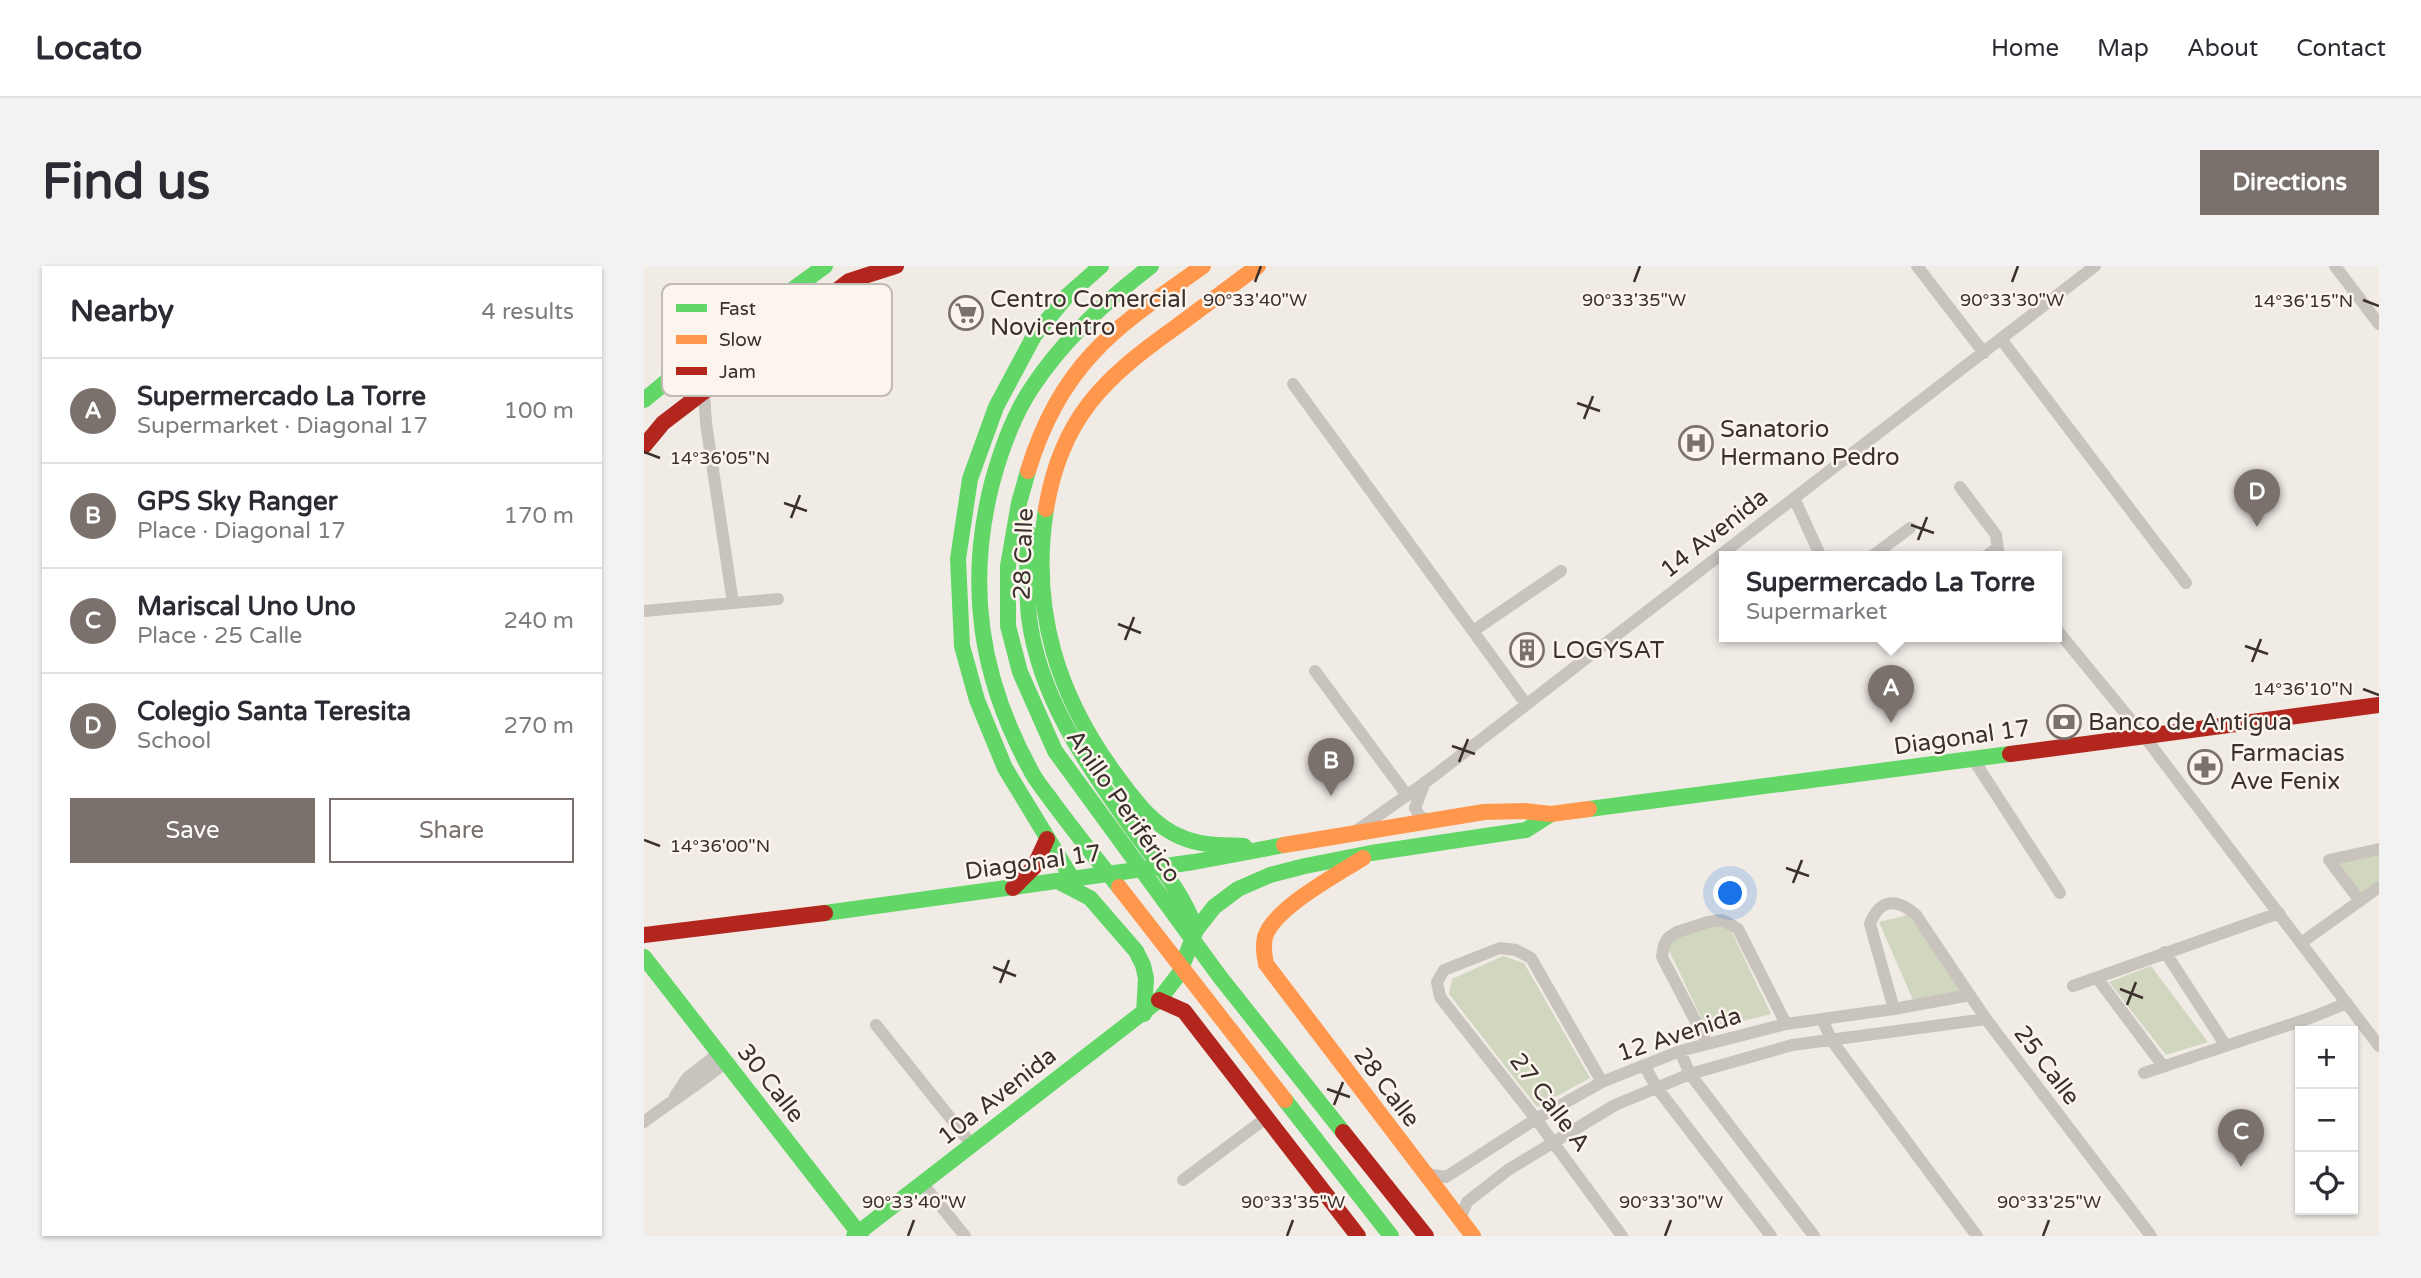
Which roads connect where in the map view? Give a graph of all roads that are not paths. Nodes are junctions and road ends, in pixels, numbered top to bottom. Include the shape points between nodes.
1 (825, 266) edge
2 (896, 266) edge
3 (1101, 266) edge
4 (1151, 266) edge
5 (1258, 266) edge
6 (1917, 266) edge
7 (2095, 266) edge
8 (2335, 266) edge
9 (1201, 268) edge
10 (800, 284) edge
11 (845, 284) edge
12 (2379, 324) edge
13 (2001, 339) junction
14 (1984, 353) junction
15 (1293, 384) dead end
16 (662, 385) edge
17 (699, 396) edge
18 (704, 396) edge
19 (644, 400) edge
20 (1038, 438) junction
21 (644, 446) edge
22 (1960, 487) dead end
23 (1794, 498) junction
24 (1910, 527) dead end
25 (1725, 551) edge
26 (1818, 551) edge
27 (1879, 551) edge
28 (1998, 551) edge
29 (1719, 556) edge
30 (1561, 571) dead end
31 (2186, 583) dead end
32 (778, 599) dead end
33 (733, 603) junction
34 (644, 611) edge
35 (1473, 631) junction
36 (2062, 636) edge
37 (1315, 671) dead end
38 (1526, 704) junction
39 (2379, 705) edge
40 (2144, 736) junction
41 (1973, 759) junction
42 (1426, 782) junction
43 (1406, 794) junction
44 (1551, 814) junction
45 (1427, 821) junction
46 (1353, 833) junction
47 (1047, 839) junction
48 (1272, 847) junction
49 (2379, 849) edge
50 (1371, 853) junction
51 (1072, 880) junction
52 (2379, 887) edge
53 (1013, 888) junction
54 (2060, 893) dead end
55 (2360, 901) junction
56 (2279, 913) junction
57 (1196, 930) junction
58 (644, 935) edge
59 (2301, 943) junction
60 (2165, 952) junction
61 (644, 957) edge
62 (2097, 978) junction
63 (2073, 986) dead end
64 (1970, 995) junction
65 (1163, 996) junction
66 (2347, 1003) junction
67 (1894, 1009) junction
68 (1144, 1014) junction
69 (1822, 1019) junction
70 (1986, 1019) junction
71 (1786, 1024) junction
72 (876, 1025) dead end
73 (1832, 1041) junction
74 (1707, 1044) junction
75 (2379, 1044) edge
76 (2226, 1046) junction
77 (1680, 1051) junction
78 (723, 1058) junction
79 (1644, 1065) junction
80 (2164, 1066) junction
81 (2144, 1073) dead end
82 (1690, 1074) junction
83 (1602, 1083) junction
84 (1657, 1088) junction
85 (1266, 1118) junction
86 (1536, 1119) junction
87 (644, 1122) edge
88 (1553, 1142) junction
89 (972, 1145) junction
90 (1425, 1174) junction
91 (1182, 1180) dead end
92 (922, 1183) junction
93 (1460, 1219) junction
94 (858, 1235) edge
95 (965, 1236) edge
96 (1358, 1236) edge
97 (1391, 1236) edge
98 (1426, 1236) edge
99 (1473, 1236) edge
100 (1622, 1236) edge
101 (1770, 1236) edge
102 (1814, 1236) edge
103 (1977, 1236) edge
104 (2151, 1236) edge

1 - 10 main road
2 - 11 main road
3 - 47 main road via 1034,335 996,407 970,479 958,559 962,646 977,700 1005,768
4 - 97 main road, Anillo Periférico via 1080,326 1037,379 1008,431 989,492 977,566 982,644 994,693 1030,771
5 - 48 main road, 28 Calle via 1139,353 1107,380 1083,412 1052,480 1042,523 1040,593 1052,654 1078,717 1092,742 1155,821 1172,834 1195,842
6 - 14 street
7 - 13 street, 14 Avenida
8 - 12 street
9 - 20 main road, Anillo Periférico via 1093,353 1064,391
13 - 14 street, 14 Avenida
13 - 31 street
14 - 23 street, 14 Avenida
15 - 35 street
16 - 19 main road
17 - 21 main road via 663,423
18 - 33 street
20 - 57 main road via 1026,561 1027,611 1045,685 1078,750 1174,884
20 - 98 main road, Anillo Periférico via 1018,503 1008,566 1008,626 1020,672 1055,751 1220,977
22 - 28 street via 1996,535
23 - 25 street, 14 Avenida
23 - 26 street
24 - 27 street
29 - 38 street, 14 Avenida
30 - 35 street
32 - 33 street
33 - 34 street
35 - 38 street
36 - 40 street
37 - 43 street
38 - 42 street, 14 Avenida
39 - 40 main road, Diagonal 17
40 - 41 main road, Diagonal 17
40 - 56 street
41 - 44 main road, Diagonal 17
41 - 54 street
42 - 43 street, 14 Avenida
42 - 45 street via 1415,807
43 - 46 street, 14 Avenida
44 - 45 main road, Diagonal 17 via 1484,812
44 - 50 main road, Diagonal 17 via 1525,830
45 - 46 main road, Diagonal 17
46 - 48 main road, Diagonal 17
47 - 51 main road
47 - 53 main road via 1034,867
48 - 51 main road, Diagonal 17
49 - 55 street via 2329,860
50 - 57 main road, Diagonal 17 via 1282,872 1238,889 1214,907
50 - 90 main road, 28 Calle via 1284,911 1268,931 1263,947 1266,964
51 - 53 main road, Diagonal 17
51 - 68 main road via 1140,957 1146,981
52 - 55 street
53 - 58 main road, Diagonal 17
55 - 59 street
56 - 59 street
56 - 60 street
57 - 65 main road, Diagonal 17 via 1179,974
59 - 66 street
60 - 62 street
60 - 76 street
61 - 78 main road, 30 Calle
62 - 63 street
62 - 80 street
64 - 67 street, 12 Avenida
64 - 67 street, 25 Calle via 1916,915 1905,905 1887,904 1870,924
64 - 70 street, 25 Calle
65 - 68 main road, 10a Avenida
65 - 85 main road via 1184,1011
66 - 75 street
66 - 76 street
67 - 69 street, 12 Avenida
68 - 89 main road, 10a Avenida
69 - 71 street, 12 Avenida
69 - 73 street
70 - 73 street, 12 Avenida
70 - 104 street, 25 Calle
71 - 74 street, 12 Avenida
71 - 74 street via 1738,929 1721,920 1708,922 1668,938 1662,957
72 - 89 street
73 - 82 street, 12 Avenida via 1792,1045
73 - 103 street
74 - 77 street, 12 Avenida
76 - 80 street
77 - 79 street, 12 Avenida
77 - 82 street
78 - 87 street via 687,1078 673,1099
78 - 94 main road, 30 Calle
79 - 83 street, 12 Avenida
79 - 84 street
80 - 81 street
82 - 84 street, 12 Avenida
82 - 102 street
83 - 86 street, 12 Avenida
83 - 86 street, 27 Calle A via 1531,958 1500,948 1444,970 1437,982 1440,997
84 - 88 street, 12 Avenida via 1615,1105
84 - 101 street
85 - 91 street
85 - 96 main road
86 - 88 street, 27 Calle A
86 - 90 street, 12 Avenida via 1446,1177
88 - 93 street, 12 Avenida via 1472,1196
88 - 100 street, 27 Calle A
89 - 92 main road, 10a Avenida
90 - 93 main road, 28 Calle
92 - 94 main road, 10a Avenida
92 - 95 street
93 - 99 main road, 28 Calle

